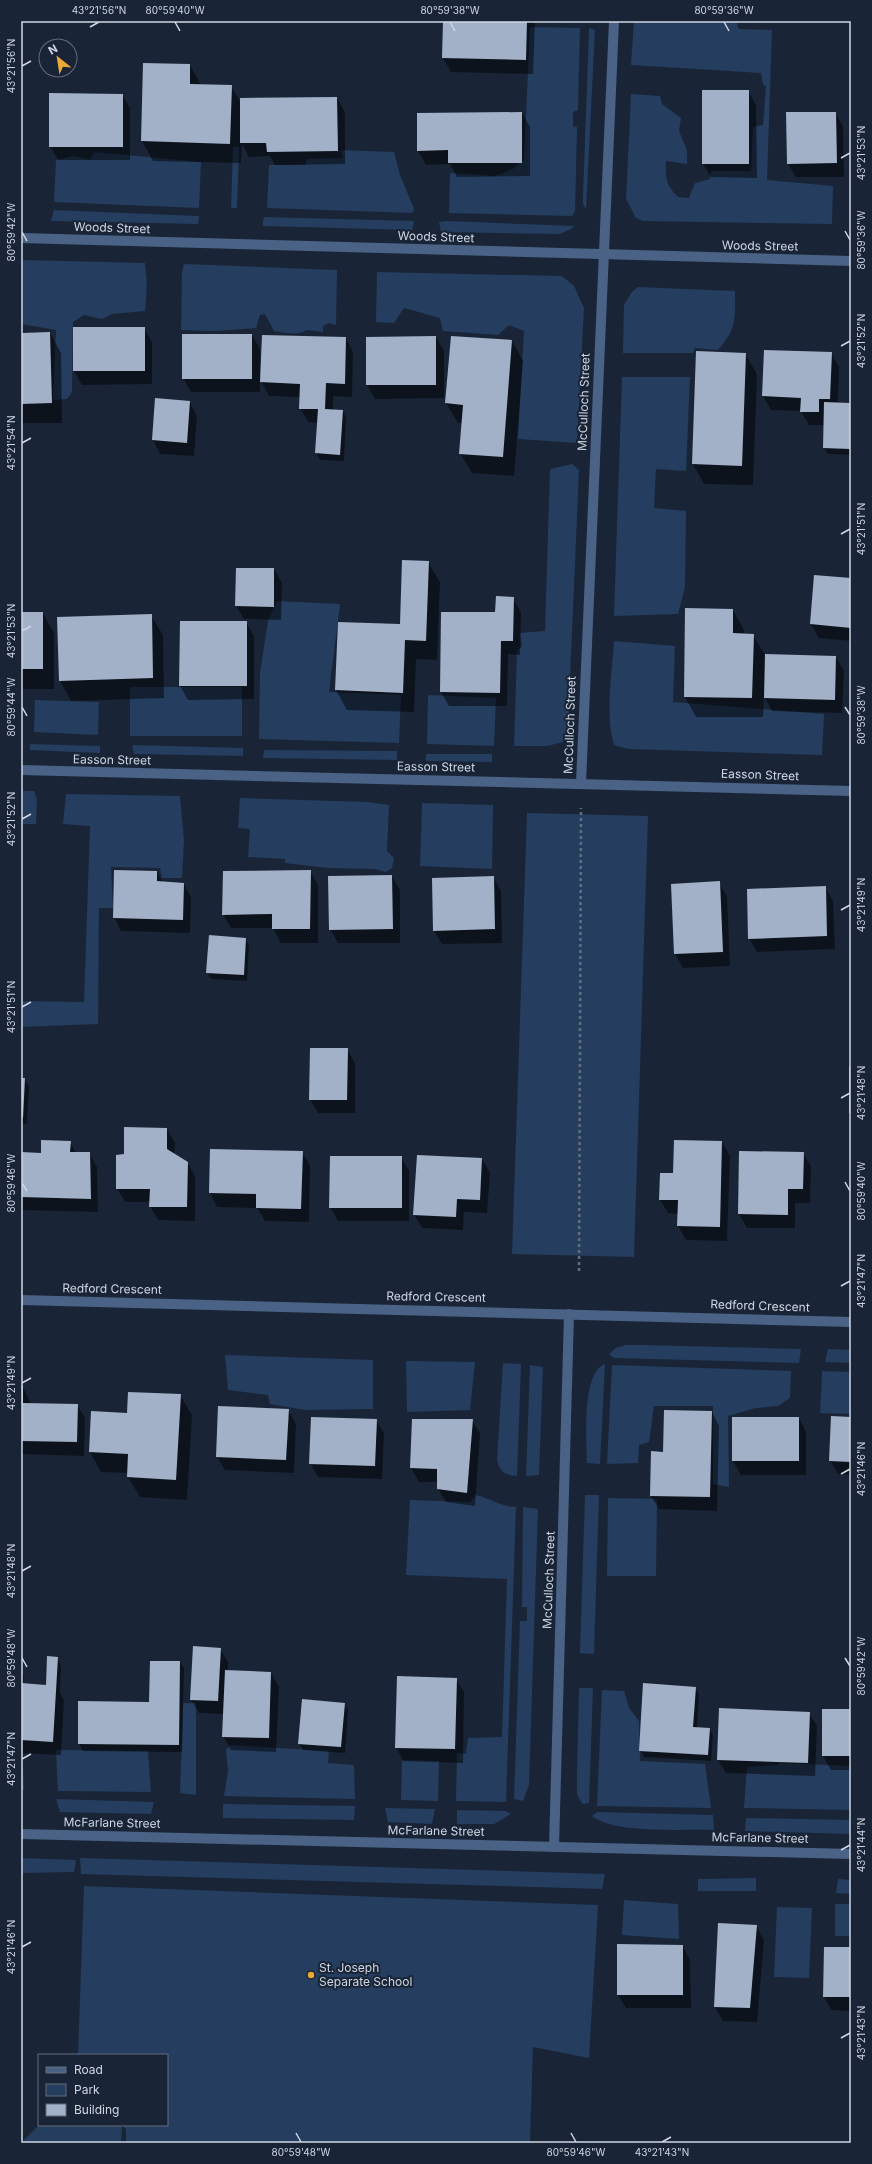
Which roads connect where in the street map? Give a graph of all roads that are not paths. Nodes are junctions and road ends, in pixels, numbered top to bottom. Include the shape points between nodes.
1 (614, 21) edge
2 (21, 238) edge
3 (604, 254) junction
4 (851, 261) edge
5 (21, 770) edge
6 (581, 783) junction
7 (851, 791) edge
8 (21, 1300) edge
9 (569, 1314) junction
10 (851, 1322) edge
11 (21, 1834) edge
12 (554, 1846) junction
13 (851, 1854) edge

1 - 3 street, McCulloch Street
2 - 3 street, Woods Street
3 - 4 street, Woods Street
3 - 6 street, McCulloch Street
5 - 6 street, Easson Street
6 - 7 street, Easson Street
8 - 9 street, Redford Crescent
9 - 10 street, Redford Crescent
9 - 12 street, McCulloch Street
11 - 12 street, McFarlane Street
12 - 13 street, McFarlane Street

